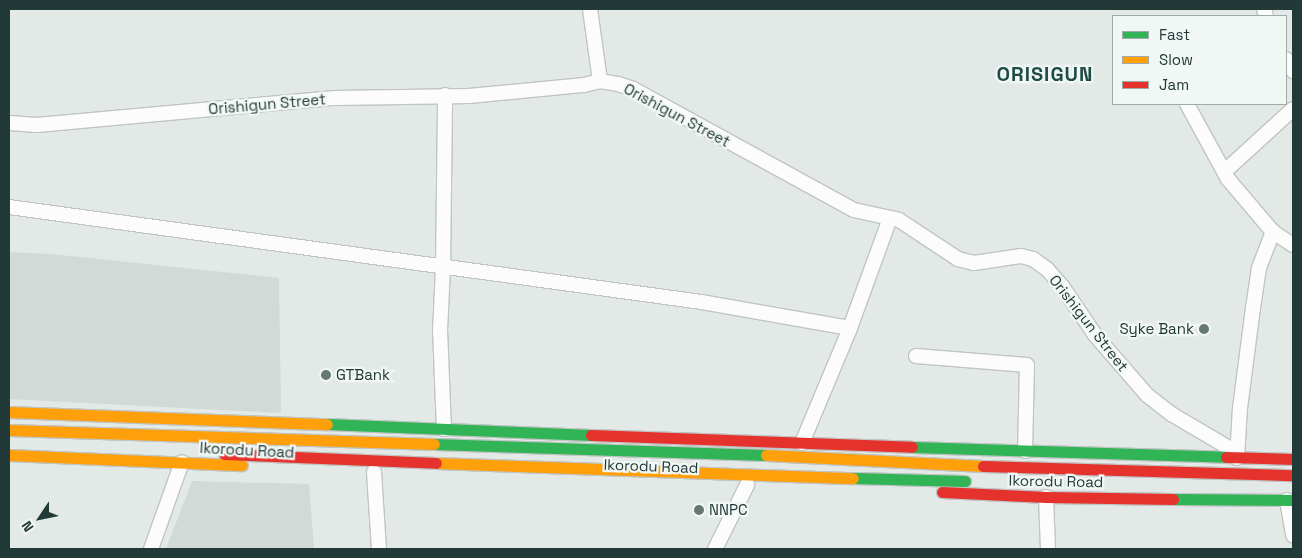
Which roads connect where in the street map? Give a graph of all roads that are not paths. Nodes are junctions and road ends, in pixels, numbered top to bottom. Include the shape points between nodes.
1 (590, 9) edge
2 (600, 81) junction
3 (446, 95) junction
4 (1188, 105) edge
5 (1293, 109) edge
6 (9, 123) edge
7 (1224, 172) junction
8 (9, 207) edge
9 (890, 218) junction
10 (1273, 232) junction
11 (1293, 245) edge
12 (443, 268) junction
13 (850, 328) junction
14 (916, 356) dead end
15 (9, 412) edge
16 (444, 429) junction
17 (9, 430) edge
18 (802, 443) junction
19 (9, 444) edge
20 (1025, 451) junction
21 (9, 455) edge
22 (1237, 455) junction
23 (1293, 459) edge
24 (252, 461) junction
25 (182, 462) junction
26 (359, 466) junction
27 (374, 472) junction
28 (1293, 475) edge
29 (981, 482) dead end
30 (747, 485) junction
31 (1225, 487) dead end
32 (1291, 496) edge
33 (1046, 497) junction
34 (1293, 535) edge
35 (150, 549) edge
36 (379, 549) edge
37 (715, 549) edge
38 (1048, 549) edge

1 - 2 street
2 - 3 street, Orishigun Street via 507,93
2 - 9 street, Orishigun Street via 633,89 854,210
3 - 6 street, Orishigun Street via 335,98 37,125
3 - 12 street
4 - 7 street
5 - 7 street
7 - 10 street
8 - 12 street
9 - 13 street
9 - 22 street, Orishigun Street via 899,220 950,255 966,262 980,263 1021,256 1033,259 1062,286 1101,342 1147,395 1172,415
10 - 11 street
10 - 22 street via 1259,268 1242,390
12 - 13 street via 702,302
12 - 16 street via 440,331
13 - 18 street
14 - 20 street via 1027,365
15 - 16 main road, Ikorodu Road
16 - 18 main road, Ikorodu Road
17 - 28 main road, Ikorodu Road
18 - 20 main road, Ikorodu Road
19 - 24 main road, Ikorodu Road
20 - 22 main road, Ikorodu Road
21 - 25 main road, Ikorodu Road
22 - 23 main road, Ikorodu Road
24 - 25 main road, Ikorodu Road
24 - 26 main road, Ikorodu Road
25 - 35 street
26 - 27 main road, Ikorodu Road
26 - 29 main road, Ikorodu Road
27 - 30 main road, Ikorodu Road
27 - 36 street
30 - 33 main road, Ikorodu Road
30 - 37 street
31 - 32 main road
32 - 33 main road, Ikorodu Road
32 - 34 street
33 - 38 street

